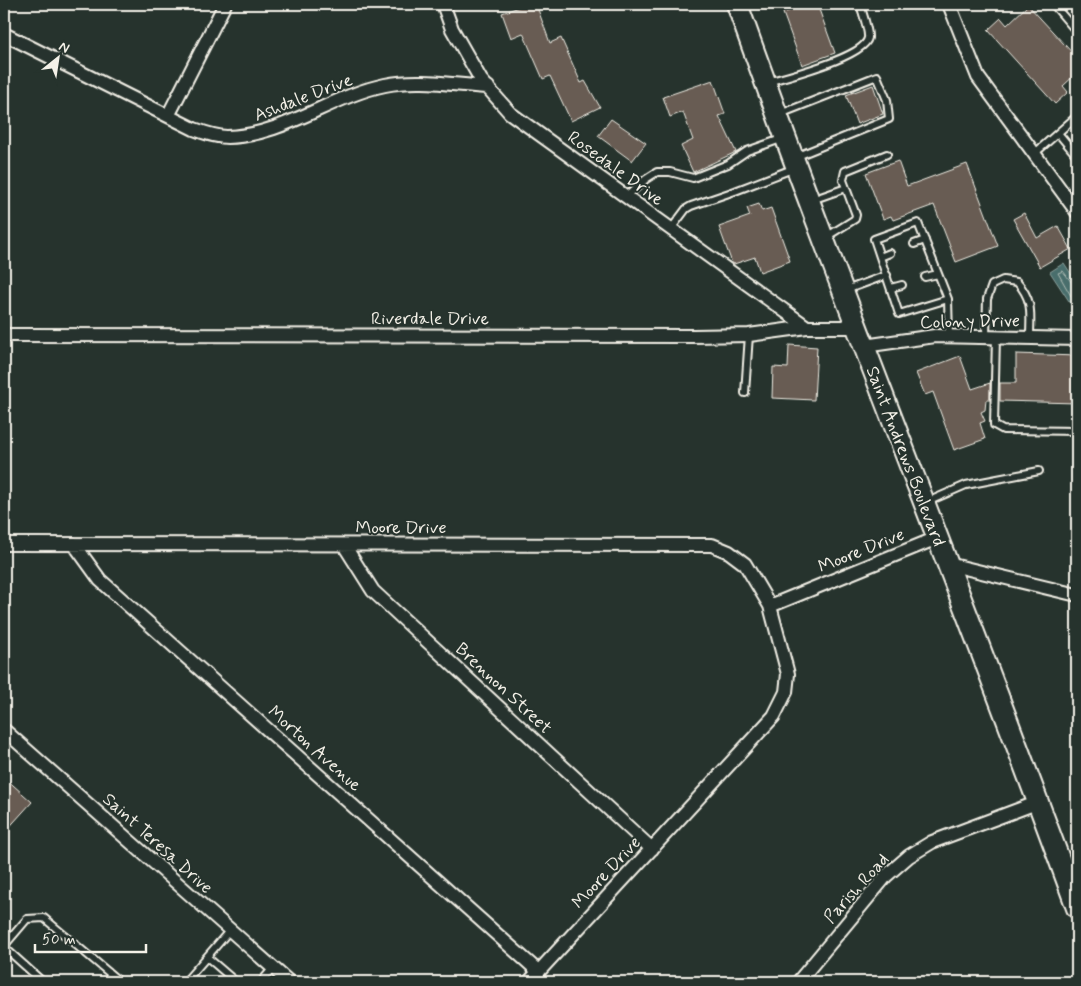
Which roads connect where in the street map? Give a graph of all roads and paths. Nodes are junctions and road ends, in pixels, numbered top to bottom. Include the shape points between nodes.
1 (225, 4) edge
2 (443, 4) edge
3 (740, 4) edge
4 (860, 4) edge
5 (949, 4) edge
6 (1053, 4) edge
7 (1077, 32) edge
8 (4, 34) edge
9 (766, 83) junction
10 (488, 87) junction
11 (778, 115) junction
12 (168, 116) junction
13 (1077, 116) edge
14 (1058, 133) junction
15 (786, 137) junction
16 (887, 154) dead end
17 (1034, 154) junction
18 (1077, 156) edge
19 (795, 162) junction
20 (846, 188) junction
21 (626, 197) junction
22 (810, 201) junction
23 (1077, 212) edge
24 (670, 229) junction
25 (824, 238) junction
26 (925, 240) junction
27 (914, 244) dead end
28 (890, 253) dead end
29 (880, 257) junction
30 (938, 274) junction
31 (887, 275) junction
32 (925, 277) dead end
33 (902, 285) dead end
34 (891, 288) junction
35 (843, 291) junction
36 (948, 299) junction
37 (807, 327) junction
38 (856, 327) junction
39 (4, 335) edge
40 (749, 335) junction
41 (949, 336) junction
42 (991, 337) junction
43 (1030, 338) junction
44 (1077, 339) edge
45 (864, 346) junction
46 (746, 393) dead end
47 (1077, 431) edge
48 (1039, 471) dead end
49 (924, 503) junction
50 (937, 538) junction
51 (4, 544) edge
52 (74, 544) junction
53 (344, 544) junction
54 (948, 564) junction
55 (1077, 595) edge
56 (770, 606) junction
57 (4, 730) edge
58 (1039, 802) junction
59 (652, 849) junction
60 (1077, 908) edge
61 (230, 930) junction
62 (4, 947) edge
63 (207, 956) junction
64 (273, 968) junction
65 (539, 972) junction
66 (42, 982) edge
67 (120, 982) edge
68 (185, 982) edge
69 (236, 982) edge
70 (261, 982) edge
71 (289, 982) edge
72 (529, 982) edge
73 (798, 982) edge

1 - 12 street
2 - 10 street, Rosedale Drive via 452,29
3 - 9 main road, Saint Andrews Boulevard
4 - 9 lane via 868,33 864,45 839,59
5 - 17 street via 978,77
6 - 7 lane
8 - 12 street, Ashdale Drive
9 - 11 main road, Saint Andrews Boulevard
10 - 12 street, Ashdale Drive via 407,82 384,85 256,134 241,136 210,135
10 - 21 street, Rosedale Drive via 510,113
11 - 15 main road, Saint Andrews Boulevard
11 - 19 lane via 877,76 887,100 889,120
13 - 14 lane
14 - 17 lane
14 - 18 lane
15 - 19 main road, Saint Andrews Boulevard
15 - 21 lane via 747,151 728,164 693,178 657,172
16 - 20 lane via 846,171 843,180
17 - 23 street
19 - 22 main road, Saint Andrews Boulevard
19 - 24 lane via 691,206
20 - 22 lane
20 - 25 lane via 855,218
21 - 24 street, Rosedale Drive
22 - 25 main road, Saint Andrews Boulevard
24 - 37 street, Rosedale Drive
25 - 35 main road, Saint Andrews Boulevard
26 - 27 lane
26 - 29 lane via 918,223 874,239
26 - 30 lane
28 - 29 lane
29 - 31 lane
30 - 32 lane
30 - 36 lane
31 - 34 lane
31 - 35 lane
33 - 34 lane
34 - 36 lane via 899,314
35 - 38 main road, Saint Andrews Boulevard
36 - 41 lane
37 - 38 street, Riverdale Drive
37 - 40 street, Riverdale Drive
38 - 45 main road, Saint Andrews Boulevard
39 - 40 street, Riverdale Drive
40 - 46 lane
41 - 42 street, Colony Drive
41 - 45 street, Colony Drive
42 - 43 street, Colony Drive
42 - 43 lane via 988,299 992,285 1002,280 1017,282 1026,293 1030,307
42 - 47 lane via 994,425 1003,430
43 - 44 street, Colony Drive
45 - 49 main road, Saint Andrews Boulevard
48 - 49 lane via 966,485
49 - 50 main road, Saint Andrews Boulevard
50 - 54 main road, Saint Andrews Boulevard
50 - 56 street, Moore Drive
51 - 52 street, Moore Drive
52 - 53 street, Moore Drive
52 - 65 street, Morton Avenue via 100,580
53 - 56 street, Moore Drive via 712,545 745,564
53 - 59 street, Brennon Street via 373,591
54 - 55 street
54 - 58 main road, Saint Andrews Boulevard
56 - 59 street, Moore Drive via 788,674 786,692 774,716
57 - 61 street, Saint Teresa Drive
58 - 60 main road, Saint Andrews Boulevard
58 - 73 street, Parish Road via 932,842 909,856 886,876
59 - 65 street, Moore Drive
61 - 63 lane
61 - 64 street, Saint Teresa Drive
62 - 66 lane
62 - 67 lane via 27,919 44,918
63 - 68 lane
63 - 69 lane
64 - 70 lane
64 - 71 street, Saint Teresa Drive
65 - 72 street, Moore Drive

